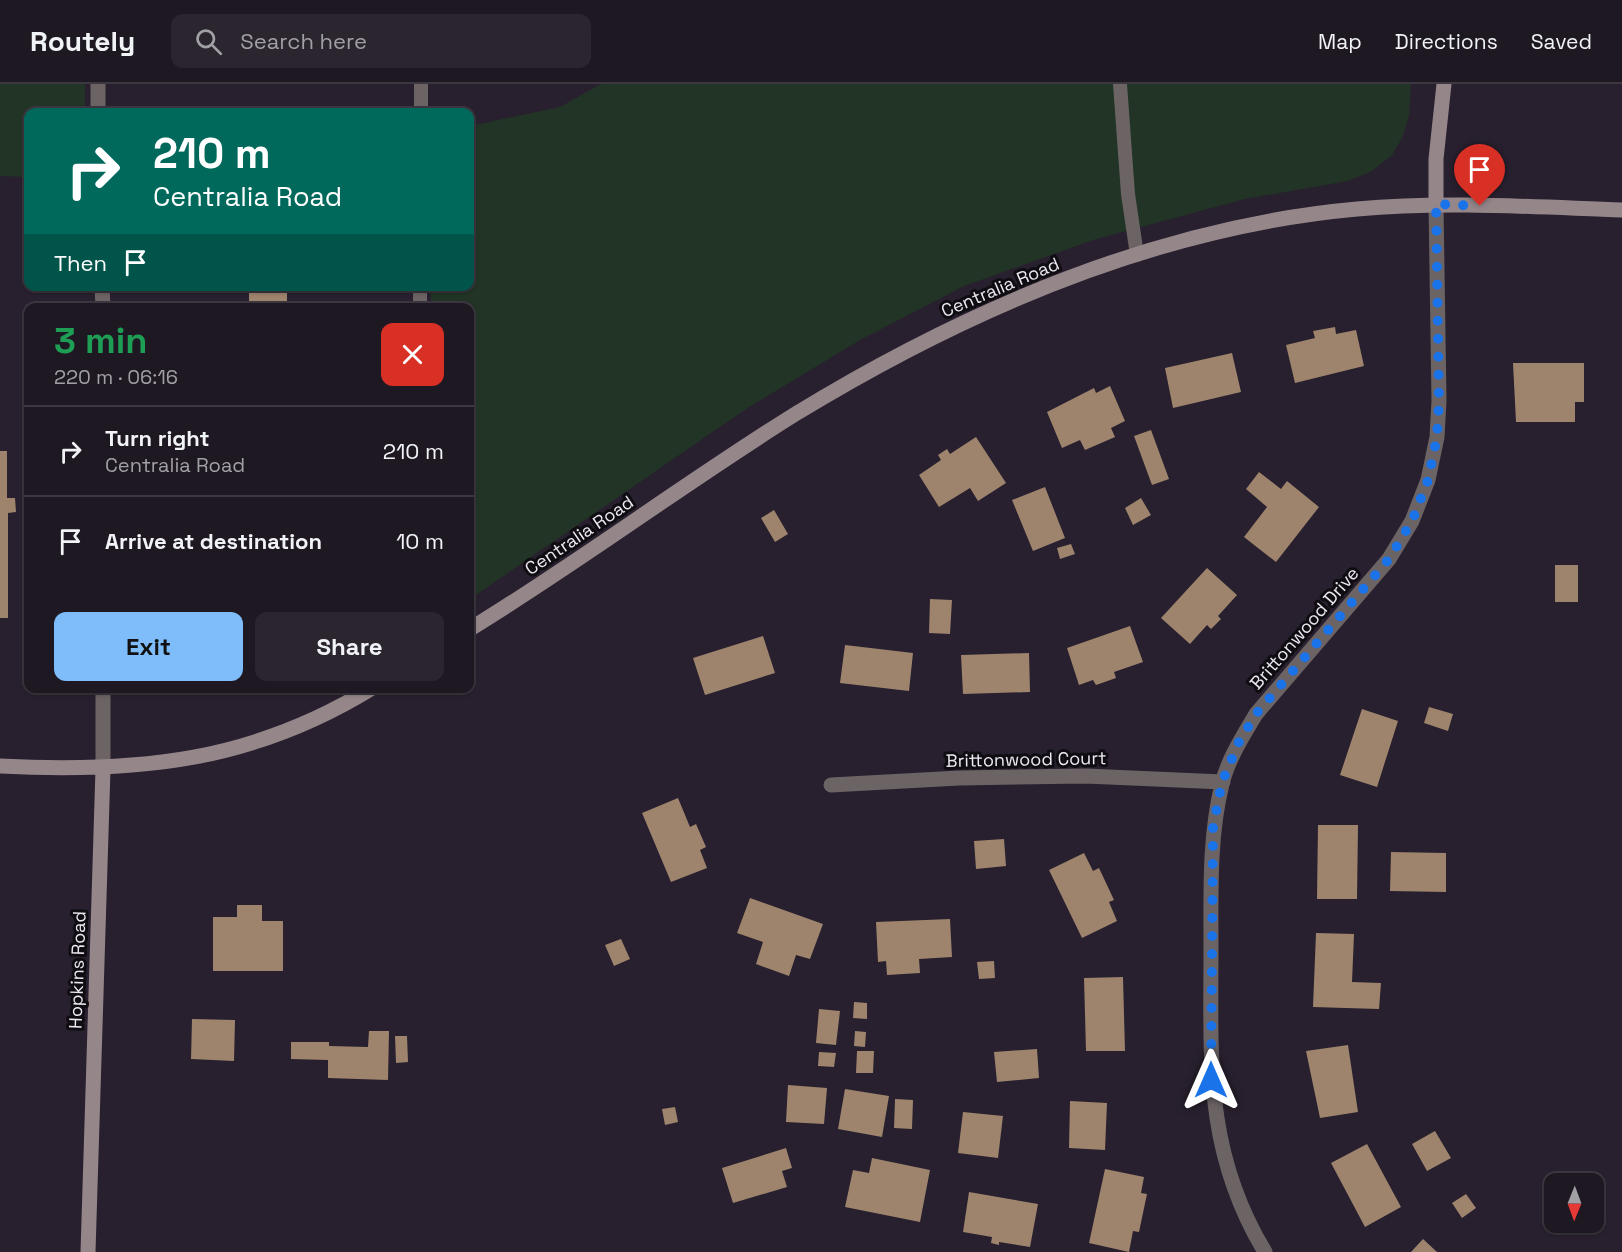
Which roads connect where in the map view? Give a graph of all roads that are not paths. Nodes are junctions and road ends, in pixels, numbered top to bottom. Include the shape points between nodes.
1 (98, 84) edge
2 (421, 84) edge
3 (1120, 84) edge
4 (1443, 84) edge
5 (98, 108) edge
6 (421, 108) edge
7 (1436, 204) junction
8 (1622, 210) edge
9 (1137, 255) junction
10 (474, 626) edge
11 (103, 693) edge
12 (364, 693) edge
13 (0, 766) edge
14 (103, 769) junction
15 (1222, 782) junction
16 (831, 785) dead end
17 (88, 1252) edge
18 (1265, 1252) edge

1 - 5 street
2 - 6 lane
3 - 9 lane
4 - 7 main road
7 - 8 main road, Centralia Road
7 - 9 main road, Centralia Road via 1354,209 1266,222
7 - 15 street, Brittonwood Drive via 1439,401 1428,480 1412,521 1389,559 1256,714
9 - 10 main road, Centralia Road via 990,310 902,353 796,414
11 - 14 street, Hopkins Road
12 - 14 main road via 290,730 228,750 166,763
13 - 14 main road
14 - 17 main road, Hopkins Road
15 - 16 street, Brittonwood Court via 1086,776
15 - 18 street, Brittonwood Drive via 1213,827 1211,880 1211,1080 1217,1130 1230,1181

